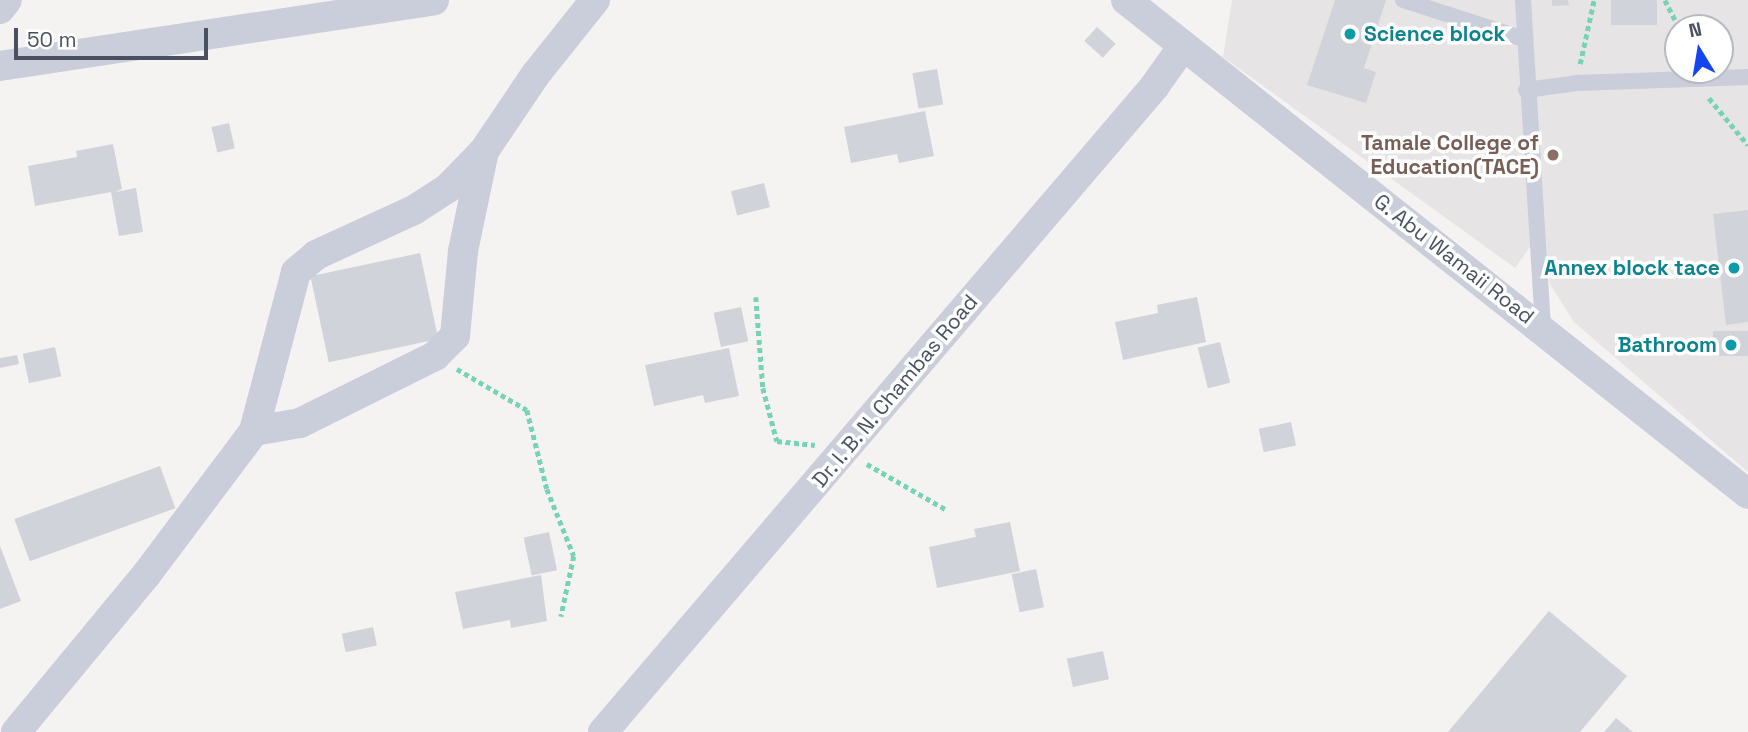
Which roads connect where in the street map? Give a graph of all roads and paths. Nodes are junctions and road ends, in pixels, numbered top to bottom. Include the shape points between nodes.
1 (7, 0) edge
2 (434, 0) edge
3 (595, 0) edge
4 (1126, 0) edge
5 (1403, 0) edge
6 (1523, 0) edge
7 (1594, 0) edge
8 (384, 2) edge
9 (0, 9) edge
10 (1524, 39) junction
11 (1183, 46) junction
12 (0, 66) edge
13 (1664, 82) edge
14 (1577, 83) junction
15 (1697, 84) edge
16 (1526, 90) junction
17 (1748, 145) edge
18 (484, 151) junction
19 (756, 297) dead end
20 (1543, 330) junction
21 (435, 356) junction
22 (254, 431) junction
23 (845, 448) junction
24 (1748, 494) edge
25 (947, 510) dead end
26 (561, 617) dead end
27 (16, 732) edge
28 (603, 732) edge

1 - 9 street
2 - 8 street
3 - 18 street via 536,74
4 - 11 street, G. Abu Wamaii Road
5 - 10 lane
6 - 10 lane
7 - 14 path
8 - 12 street
10 - 16 lane
11 - 20 street, G. Abu Wamaii Road
11 - 23 street, Dr. I. B. N. Chambas Road via 1145,98
13 - 14 lane
14 - 16 lane
15 - 17 path
16 - 20 lane
18 - 21 street via 463,250 455,336
18 - 22 street via 448,187 414,210 316,255 296,272
19 - 23 path via 763,388 776,441
20 - 24 street, G. Abu Wamaii Road
21 - 22 street via 300,423
21 - 26 path via 527,410 547,489 574,556
22 - 27 street via 146,575
23 - 25 path via 888,480
23 - 28 street, Dr. I. B. N. Chambas Road

